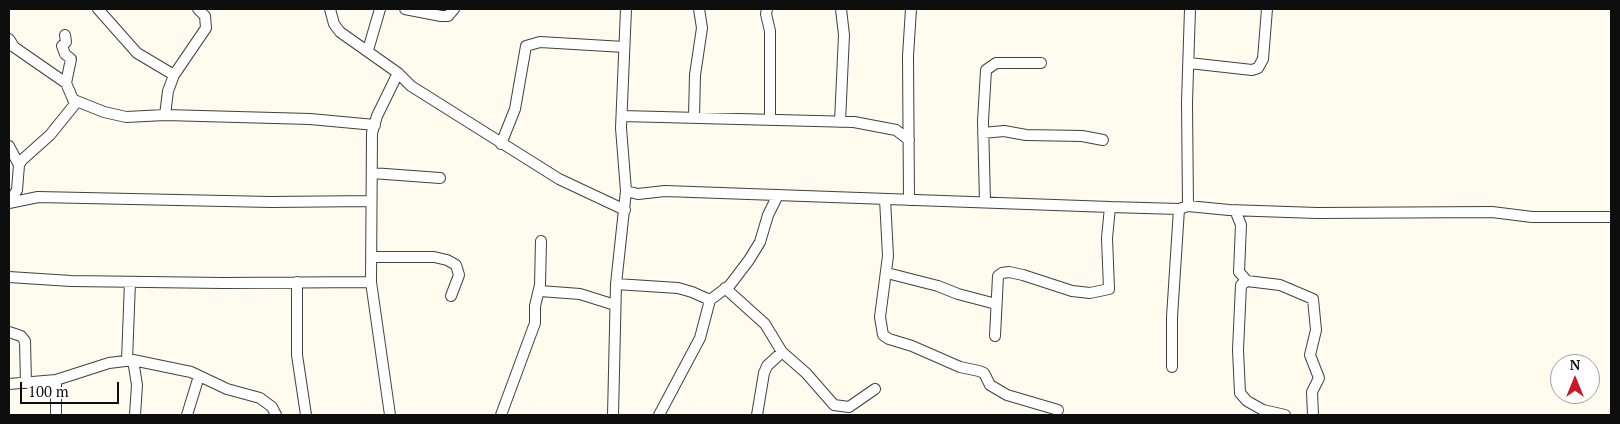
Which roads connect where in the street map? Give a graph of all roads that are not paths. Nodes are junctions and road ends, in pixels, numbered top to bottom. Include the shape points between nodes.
1 (98, 9) edge
2 (198, 9) edge
3 (330, 9) edge
4 (391, 9) edge
5 (405, 9) edge
6 (454, 9) edge
7 (626, 9) edge
8 (699, 9) edge
9 (767, 9) edge
10 (841, 9) edge
11 (911, 9) edge
12 (1190, 9) edge
13 (1267, 9) edge
14 (380, 11) edge
15 (65, 35) dead end
16 (9, 39) edge
17 (624, 47) junction
18 (368, 50) junction
19 (1040, 63) dead end
20 (1189, 63) junction
21 (398, 73) junction
22 (174, 75) junction
23 (66, 83) junction
24 (74, 100) junction
25 (165, 115) junction
26 (622, 116) junction
27 (694, 117) junction
28 (770, 120) junction
29 (840, 122) junction
30 (909, 122) junction
31 (375, 125) junction
32 (896, 130) junction
33 (984, 133) junction
34 (909, 140) junction
35 (1102, 140) dead end
36 (501, 144) junction
37 (9, 146) edge
38 (19, 165) junction
39 (372, 173) junction
40 (440, 178) dead end
41 (626, 191) junction
42 (638, 194) junction
43 (778, 195) junction
44 (884, 199) junction
45 (909, 200) junction
46 (371, 201) junction
47 (985, 202) junction
48 (9, 203) edge
49 (625, 207) junction
50 (1110, 207) junction
51 (1183, 207) junction
52 (1235, 210) junction
53 (1611, 217) edge
54 (541, 241) dead end
55 (373, 257) junction
56 (887, 274) junction
57 (9, 276) edge
58 (130, 282) junction
59 (297, 282) junction
60 (371, 282) junction
61 (1247, 282) junction
62 (616, 284) junction
63 (725, 288) junction
64 (540, 292) junction
65 (451, 296) dead end
66 (710, 300) junction
67 (996, 304) junction
68 (615, 305) junction
69 (9, 332) edge
70 (995, 336) dead end
71 (782, 352) junction
72 (130, 360) junction
73 (1172, 367) dead end
74 (200, 376) junction
75 (56, 380) junction
76 (26, 383) junction
77 (9, 384) edge
78 (875, 389) dead end
79 (1058, 410) dead end
80 (56, 415) edge
81 (135, 415) edge
82 (187, 415) edge
83 (276, 415) edge
84 (306, 415) edge
85 (390, 415) edge
86 (501, 415) edge
87 (613, 415) edge
88 (659, 415) edge
89 (756, 415) edge
90 (1284, 415) edge
91 (1313, 415) edge

1 - 22 street via 137,54
2 - 22 street via 205,16 206,28
3 - 18 street via 340,32
4 - 14 street
5 - 6 street via 440,16 448,16
7 - 17 street
8 - 27 street via 702,36 694,76
9 - 28 street
10 - 29 street via 844,35
11 - 30 street
12 - 20 street
13 - 20 street via 1263,59 1258,68
14 - 18 street
15 - 23 street via 66,42 62,46 70,59
16 - 23 street via 14,47
17 - 26 street
17 - 36 street via 540,42 526,46 515,110
18 - 21 street
19 - 33 street via 996,63 988,68
20 - 51 street
21 - 31 street
21 - 36 street via 411,86
22 - 25 street
23 - 24 street
24 - 25 street via 126,117
24 - 38 street via 73,108
25 - 31 street via 310,119
26 - 27 street
26 - 41 street
27 - 28 street
28 - 29 street
29 - 32 street
30 - 32 street
30 - 34 street
31 - 39 street
32 - 34 street
33 - 35 street via 996,130
33 - 47 street
34 - 45 street
36 - 49 street via 559,179
37 - 38 street
38 - 48 street via 17,190
39 - 40 street
39 - 46 street
41 - 42 street
41 - 49 street
42 - 43 street via 665,191
42 - 49 street
43 - 44 street
43 - 63 street via 760,242 738,276
44 - 45 street
44 - 56 street
45 - 47 street
46 - 48 street via 38,197
46 - 55 street
47 - 50 street
49 - 62 street
50 - 51 street
50 - 67 street via 1107,238 1109,289 1090,293 1072,291 1009,272 998,276
51 - 52 street
51 - 73 street via 1172,317
52 - 53 street via 1492,212 1532,217
52 - 61 street via 1241,225 1239,272
54 - 64 street
55 - 60 street
55 - 65 street via 447,260 456,265 459,274
56 - 67 street via 930,283
56 - 79 street via 880,317 883,335 889,340 984,373 990,385 1007,395
57 - 58 street
58 - 59 street
58 - 72 street
59 - 60 street
59 - 84 street via 297,355
60 - 85 street
61 - 90 street via 1241,285 1240,393 1263,410
61 - 91 street via 1280,285 1314,299 1316,330 1310,354 1319,378 1312,392
62 - 66 street via 678,288
62 - 68 street
63 - 66 street
63 - 71 street via 765,324
64 - 68 street via 580,294
64 - 86 street via 535,306 534,327
66 - 88 street via 700,338
67 - 70 street
68 - 87 street
69 - 76 street via 25,341
71 - 78 street via 834,405 849,407
71 - 89 street via 764,373
72 - 74 street via 178,368
72 - 75 street
72 - 81 street via 137,384
74 - 82 street
74 - 83 street via 232,391 260,398 272,407
75 - 76 street
75 - 80 street
76 - 77 street

